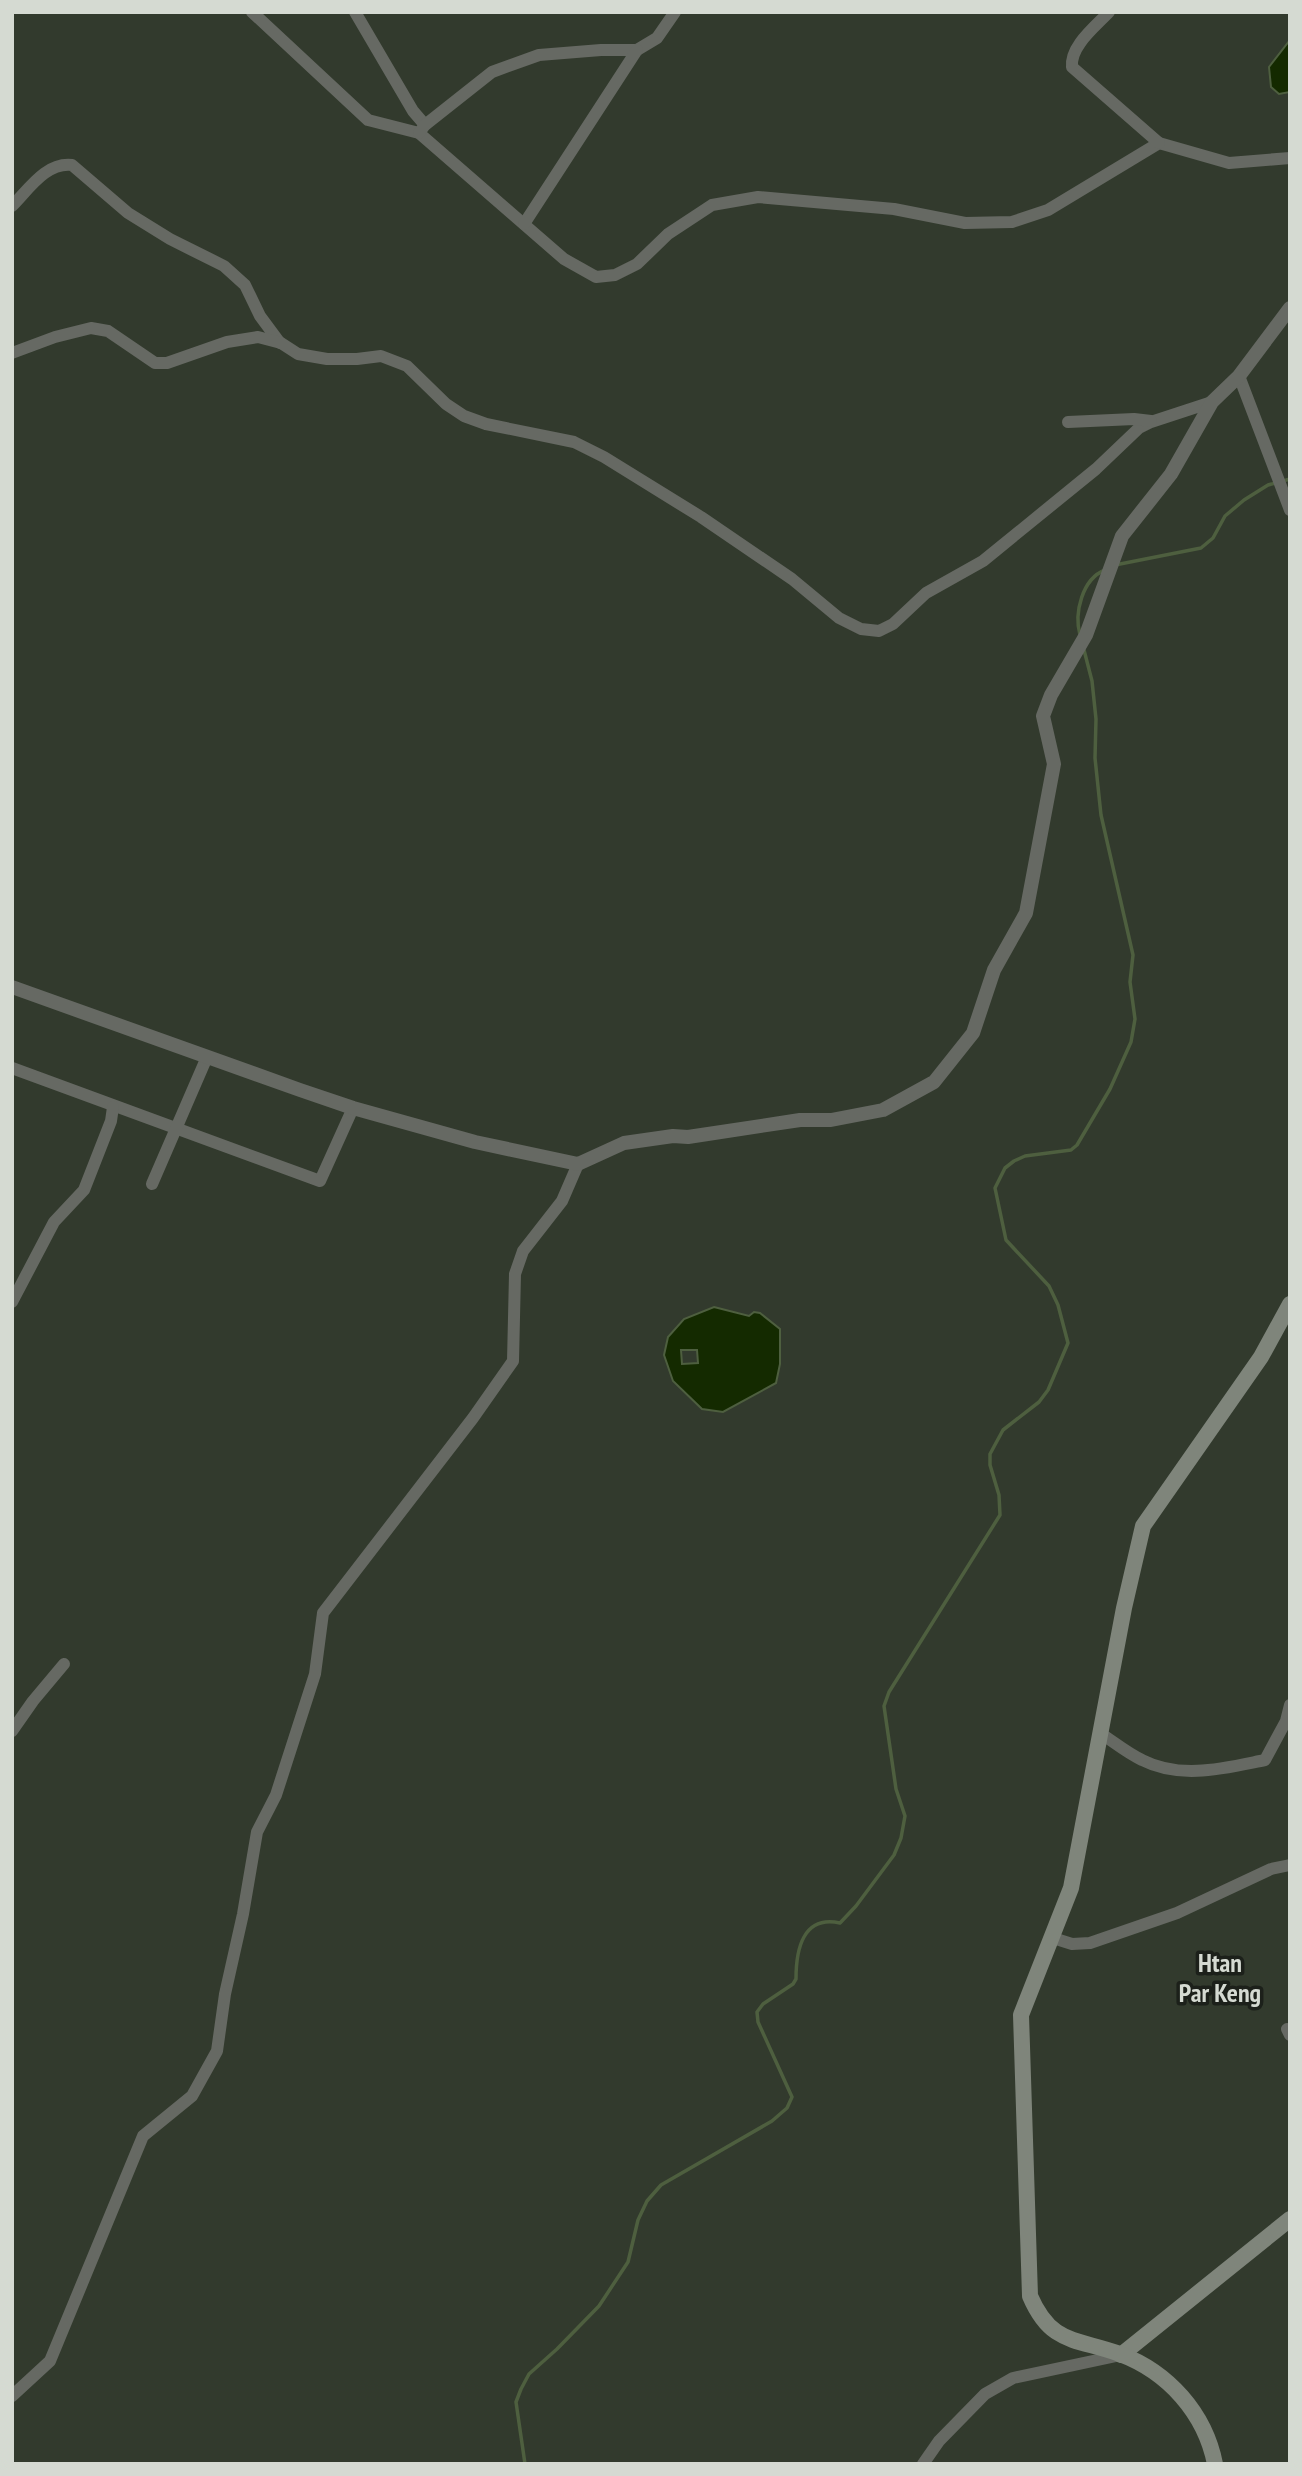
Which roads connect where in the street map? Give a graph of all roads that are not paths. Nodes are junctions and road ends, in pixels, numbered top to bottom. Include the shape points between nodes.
1 (252, 12) edge
2 (355, 12) edge
3 (675, 12) edge
4 (1109, 12) edge
5 (637, 50) junction
6 (422, 129) junction
7 (1159, 143) junction
8 (1290, 158) edge
9 (12, 206) edge
10 (524, 224) junction
11 (1290, 308) edge
12 (281, 343) junction
13 (12, 353) edge
14 (1239, 376) junction
15 (1212, 402) junction
16 (1068, 422) dead end
17 (1151, 422) junction
18 (1290, 510) edge
19 (12, 987) edge
20 (207, 1057) junction
21 (12, 1068) edge
22 (113, 1107) junction
23 (353, 1108) junction
24 (177, 1128) junction
25 (578, 1164) junction
26 (152, 1184) dead end
27 (12, 1303) edge
28 (1290, 1304) edge
29 (64, 1664) dead end
30 (1290, 1705) edge
31 (12, 1731) edge
32 (1100, 1733) junction
33 (1290, 1865) edge
34 (1052, 1938) junction
35 (1290, 2219) edge
36 (1121, 2355) junction
37 (12, 2396) edge
38 (923, 2464) edge
39 (1215, 2464) edge

1 - 6 street via 368,120
2 - 6 street
3 - 5 street via 657,38
4 - 7 street via 1071,58 1072,67
5 - 6 street via 539,55 492,72
5 - 10 street
6 - 10 street
7 - 8 street via 1229,163
7 - 10 street via 1048,210 1012,222 965,223 894,209 758,197 712,205 668,234 637,264 615,275 596,277 564,259
9 - 12 street via 49,169 61,163 72,165 128,213 224,266 246,285 260,316
11 - 14 street
12 - 13 street via 258,337 155,363 108,331 91,328
12 - 17 street via 298,354 327,359 381,356 407,366 464,416 574,442 701,517 792,579 839,618 861,629 879,631 926,593 983,561
14 - 15 street
14 - 18 street
15 - 17 street
15 - 25 street via 1171,474 1122,536 1083,640 1043,716 1054,764 1026,913 994,970 973,1032 934,1082 883,1110 624,1143
16 - 17 street
19 - 20 street
20 - 23 street
20 - 24 street
21 - 22 street
22 - 24 street
22 - 27 street via 84,1190 54,1222
23 - 24 street via 320,1181
23 - 25 street via 475,1142
24 - 26 street
25 - 37 street via 562,1201 523,1251 515,1274 513,1362 323,1613 312,1685 276,1795 257,1832 217,2051 192,2096 144,2136 50,2361
28 - 32 main road via 1261,1357 1143,1526
29 - 31 street
30 - 32 street via 1265,1760 1213,1771 1170,1770 1143,1761
32 - 34 main road via 1071,1888
33 - 34 street via 1271,1869 1177,1913 1090,1943
34 - 36 main road via 1021,2014 1030,2296 1041,2319 1057,2333
35 - 36 main road
36 - 38 street via 1013,2378 985,2394
36 - 39 main road via 1171,2384 1191,2407

